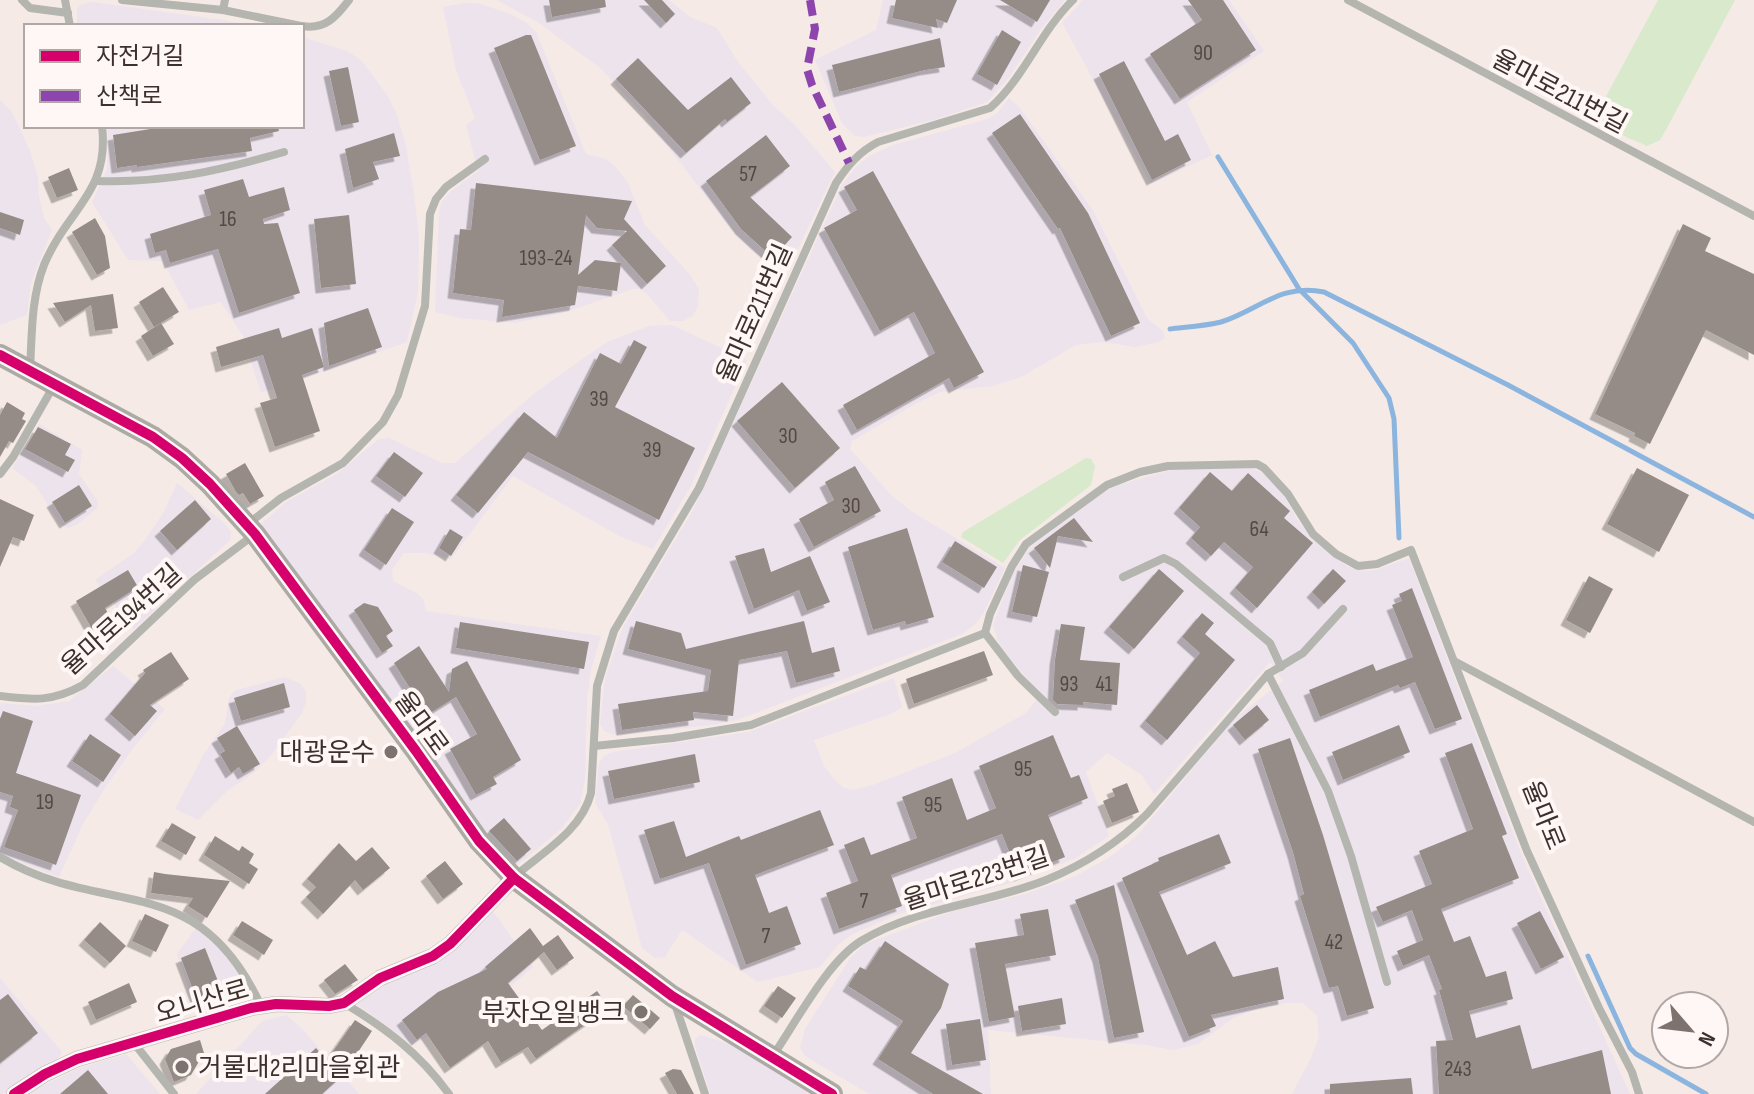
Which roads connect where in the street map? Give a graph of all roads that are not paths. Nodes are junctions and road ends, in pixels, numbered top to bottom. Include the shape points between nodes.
1 (22, 0) edge
2 (65, 0) edge
3 (122, 0) edge
4 (225, 0) edge
5 (349, 0) edge
6 (1073, 0) edge
7 (1348, 0) edge
8 (223, 10) junction
9 (68, 13) junction
10 (70, 24) edge
11 (292, 24) edge
12 (304, 26) edge
13 (102, 128) edge
14 (284, 152) dead end
15 (485, 159) dead end
16 (97, 181) junction
17 (1754, 216) edge
18 (0, 355) edge
19 (30, 370) junction
20 (55, 383) junction
21 (0, 474) edge
22 (251, 529) junction
23 (1123, 577) dead end
24 (1343, 609) dead end
25 (985, 633) junction
26 (1454, 661) junction
27 (1281, 667) junction
28 (1268, 674) junction
29 (0, 696) edge
30 (1055, 712) dead end
31 (594, 746) junction
32 (1754, 822) edge
33 (0, 857) edge
34 (514, 878) junction
35 (1387, 982) dead end
36 (672, 996) junction
37 (344, 1003) junction
38 (262, 1006) junction
39 (134, 1043) junction
40 (772, 1058) junction
41 (14, 1094) edge
42 (174, 1094) edge
43 (449, 1094) edge
44 (705, 1094) edge
45 (832, 1094) edge
46 (1639, 1094) edge

1 - 9 lane via 30,8
2 - 9 lane
3 - 8 lane
4 - 8 lane
5 - 12 lane via 326,24
6 - 31 lane, 율마로211번길 via 990,108 878,142 849,163 836,183 699,488 614,631 597,686
7 - 17 lane, 율마로211번길
8 - 11 lane
9 - 10 lane
13 - 16 lane
14 - 16 lane via 163,181
15 - 22 lane via 446,187 430,214 425,306 398,395 383,422 343,463 281,498
16 - 19 lane via 43,267 35,297
18 - 19 street, 율마로
19 - 20 street, 율마로
20 - 21 lane
20 - 22 street, 율마로 via 182,458
22 - 29 lane, 율마로194번길 via 83,685 40,700
22 - 34 street, 율마로 via 469,829
23 - 27 lane via 1164,558 1176,564 1270,643
24 - 27 lane, 율마로223번길 via 1303,653
25 - 26 lane, 율마로 via 1026,544 1107,485 1168,466 1249,463 1274,477 1313,534 1358,566 1411,550
25 - 30 lane
25 - 31 lane via 751,725
26 - 32 lane
26 - 46 lane, 율마로 via 1527,851
27 - 28 lane, 율마로223번길
28 - 35 lane via 1328,791
28 - 40 lane, 율마로223번길 via 1126,834 1045,880 941,909 861,941 839,959
31 - 34 lane, 율마로211번길 via 591,793 581,819
33 - 38 lane, 오니산로 via 36,875 186,916 231,953
34 - 36 street, 율마로
34 - 37 street via 450,944 380,978
36 - 40 street, 율마로
36 - 44 lane
37 - 38 street, 오니산로
37 - 43 lane via 412,1050
38 - 39 street, 오니산로
39 - 41 street, 오니산로 via 77,1059
39 - 42 lane, 오니산로
40 - 45 street, 율마로

